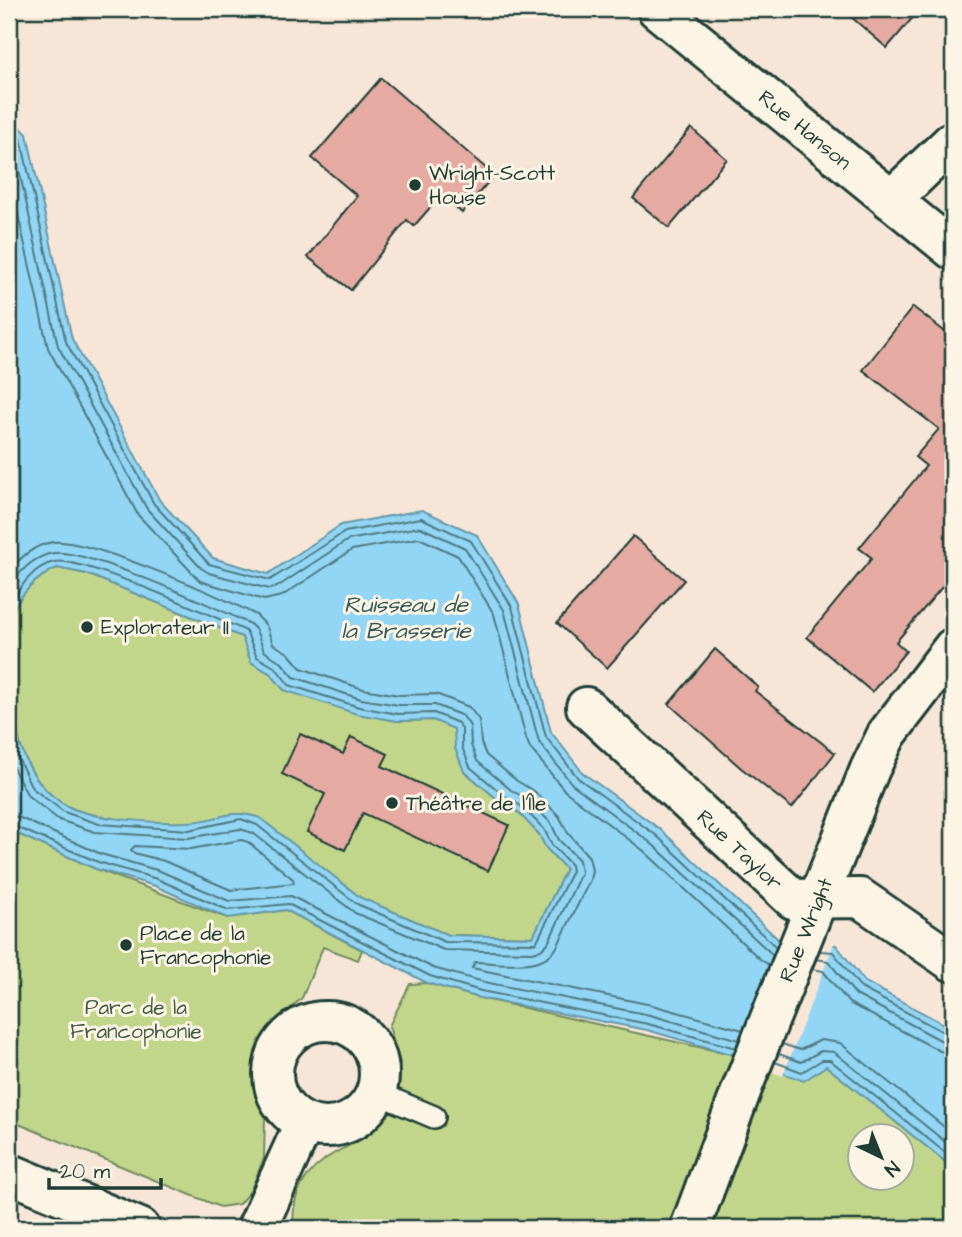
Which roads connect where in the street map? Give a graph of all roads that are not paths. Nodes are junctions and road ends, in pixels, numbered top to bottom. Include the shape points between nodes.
1 (657, 9) edge
2 (953, 141) edge
3 (891, 200) junction
4 (953, 250) edge
5 (953, 648) edge
6 (586, 707) dead end
7 (813, 914) junction
8 (953, 962) edge
9 (377, 1093) junction
10 (434, 1118) dead end
11 (304, 1124) junction
12 (9, 1173) edge
13 (58, 1194) junction
14 (93, 1228) edge
15 (140, 1228) edge
16 (257, 1228) edge
17 (690, 1228) edge

1 - 3 street, Rue Hanson
2 - 3 street
3 - 4 street, Rue Hanson
5 - 7 street, Rue Wright via 887,734
6 - 7 street, Rue Taylor
7 - 8 street, Rue Taylor via 860,898
7 - 17 street, Rue Wright
9 - 10 lane
9 - 11 street via 355,1120 321,1128
9 - 11 street via 378,1059 360,1032 327,1020 309,1023 292,1032 280,1046 273,1082 278,1099
11 - 16 street
12 - 13 street
13 - 14 street
13 - 15 street

